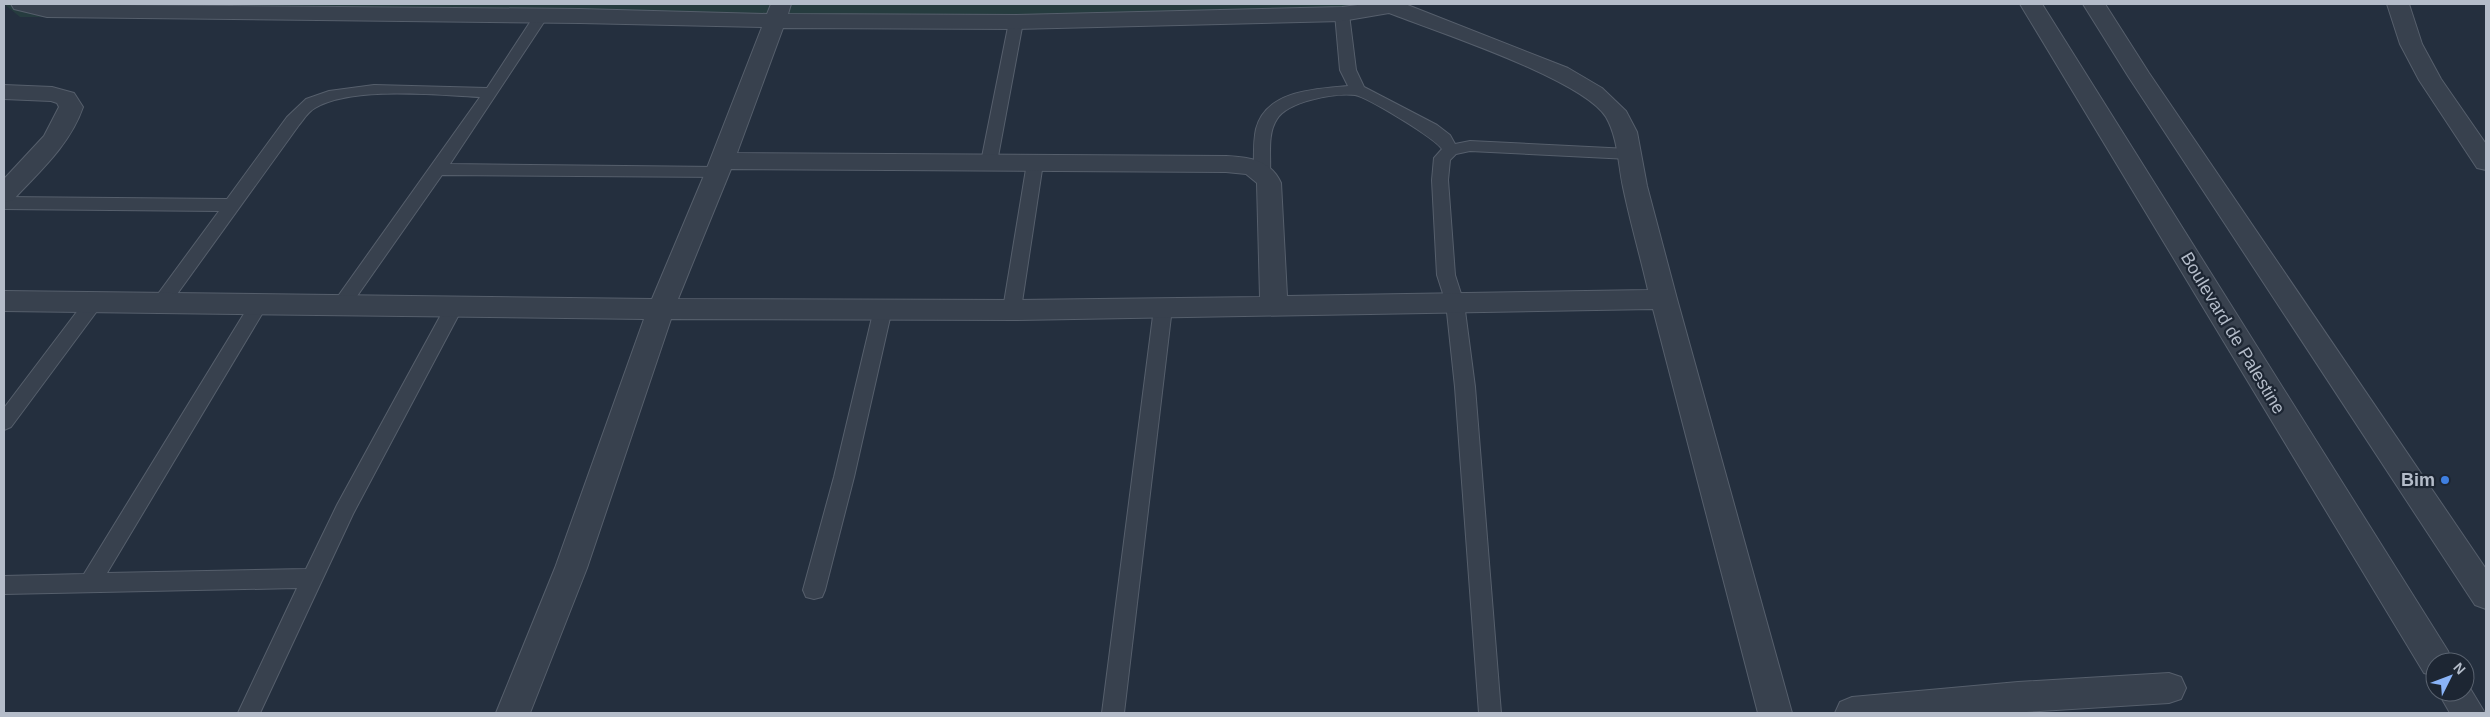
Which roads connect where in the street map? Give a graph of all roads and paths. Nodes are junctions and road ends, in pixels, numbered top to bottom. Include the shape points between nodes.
1 (22, 4) edge
2 (2031, 4) edge
3 (2094, 4) edge
4 (2398, 4) edge
5 (1391, 5) edge
6 (778, 12) edge
7 (1342, 14) junction
8 (541, 16) junction
9 (1016, 22) junction
10 (1358, 90) junction
11 (4, 92) edge
12 (491, 93) junction
13 (2454, 115) junction
14 (2486, 124) edge
15 (1451, 150) junction
16 (1629, 154) junction
17 (989, 162) junction
18 (1035, 162) junction
19 (2486, 162) edge
20 (720, 167) junction
21 (438, 170) junction
22 (1262, 172) junction
23 (4, 194) edge
24 (4, 203) edge
25 (233, 206) junction
26 (1664, 299) junction
27 (4, 301) edge
28 (94, 302) junction
29 (161, 303) junction
30 (1455, 303) junction
31 (259, 304) junction
32 (342, 304) junction
33 (455, 306) junction
34 (1274, 306) junction
35 (1163, 308) junction
36 (661, 309) junction
37 (882, 309) junction
38 (1012, 309) junction
39 (4, 422) edge
40 (314, 578) junction
41 (90, 583) junction
42 (4, 585) edge
43 (814, 590) dead end
44 (2486, 595) edge
45 (2430, 652) edge
46 (2169, 688) dead end
47 (2461, 702) edge
48 (249, 713) edge
49 (513, 713) edge
50 (1113, 713) edge
51 (1490, 713) edge
52 (1775, 713) edge
53 (1852, 713) edge
54 (2468, 713) edge

1 - 8 street via 47,12
2 - 45 street, Boulevard de Palestine
3 - 44 street
4 - 13 street via 2411,44
5 - 7 street
5 - 16 street via 1560,73 1594,93 1614,111 1625,132
6 - 8 street
6 - 9 street
6 - 20 street
7 - 9 street
7 - 10 lane via 1348,70
8 - 12 lane
9 - 17 lane
10 - 15 lane via 1431,129 1444,139
10 - 22 lane via 1299,98 1277,108 1265,126
11 - 23 street via 52,94 66,98 71,107 69,118 58,133
12 - 21 lane
12 - 25 lane via 408,89 354,92 322,98 300,111
13 - 14 street
13 - 19 street
15 - 16 lane via 1470,146
15 - 30 lane via 1442,158 1440,180 1446,275
16 - 26 street
17 - 18 street
17 - 20 street
18 - 22 street via 1226,164 1249,166
18 - 38 lane
20 - 21 lane
20 - 36 street
21 - 32 lane
22 - 34 street via 1269,183
24 - 25 lane
25 - 29 lane
26 - 30 street
26 - 52 street
27 - 28 street
28 - 29 street
28 - 39 lane
29 - 31 street
30 - 34 street
30 - 51 lane via 1465,387
31 - 32 street
31 - 41 lane
32 - 33 street
33 - 36 street
33 - 40 lane via 344,511
34 - 35 street
35 - 38 street
35 - 50 lane
36 - 37 street
36 - 49 street via 571,568
37 - 38 street
37 - 43 lane via 844,477
40 - 41 lane
40 - 48 lane
41 - 42 lane
46 - 53 street via 2018,697
47 - 54 street

